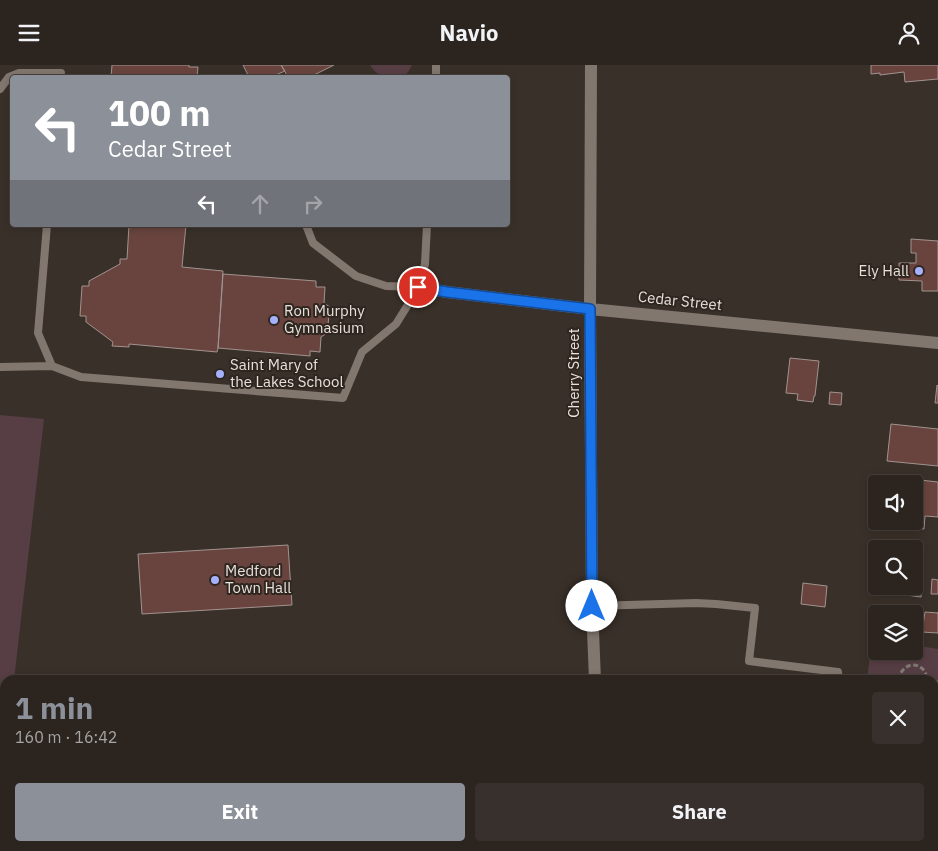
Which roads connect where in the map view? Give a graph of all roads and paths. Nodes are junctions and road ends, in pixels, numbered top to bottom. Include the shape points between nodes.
1 (591, 65) edge
2 (61, 72) edge
3 (14, 75) edge
4 (10, 77) edge
5 (0, 89) edge
6 (47, 227) edge
7 (307, 227) edge
8 (427, 227) edge
9 (418, 287) junction
10 (590, 309) junction
11 (938, 343) edge
12 (52, 366) junction
13 (0, 367) edge
14 (592, 606) junction
15 (595, 675) edge
16 (838, 675) edge
17 (900, 675) edge
18 (926, 675) edge

1 - 10 street, Cherry Street
2 - 3 lane
4 - 5 lane
6 - 12 lane via 38,333
7 - 9 lane via 313,243 356,276 386,286
8 - 9 lane via 425,264
9 - 10 street, Cedar Street
9 - 12 lane via 396,324 362,352 343,398 81,377
10 - 11 street, Cedar Street
10 - 14 street, Cherry Street
12 - 13 lane
14 - 15 street, Cherry Street
14 - 16 lane via 716,603 755,608 749,661 838,672
17 - 18 path via 903,669 915,665 921,667

